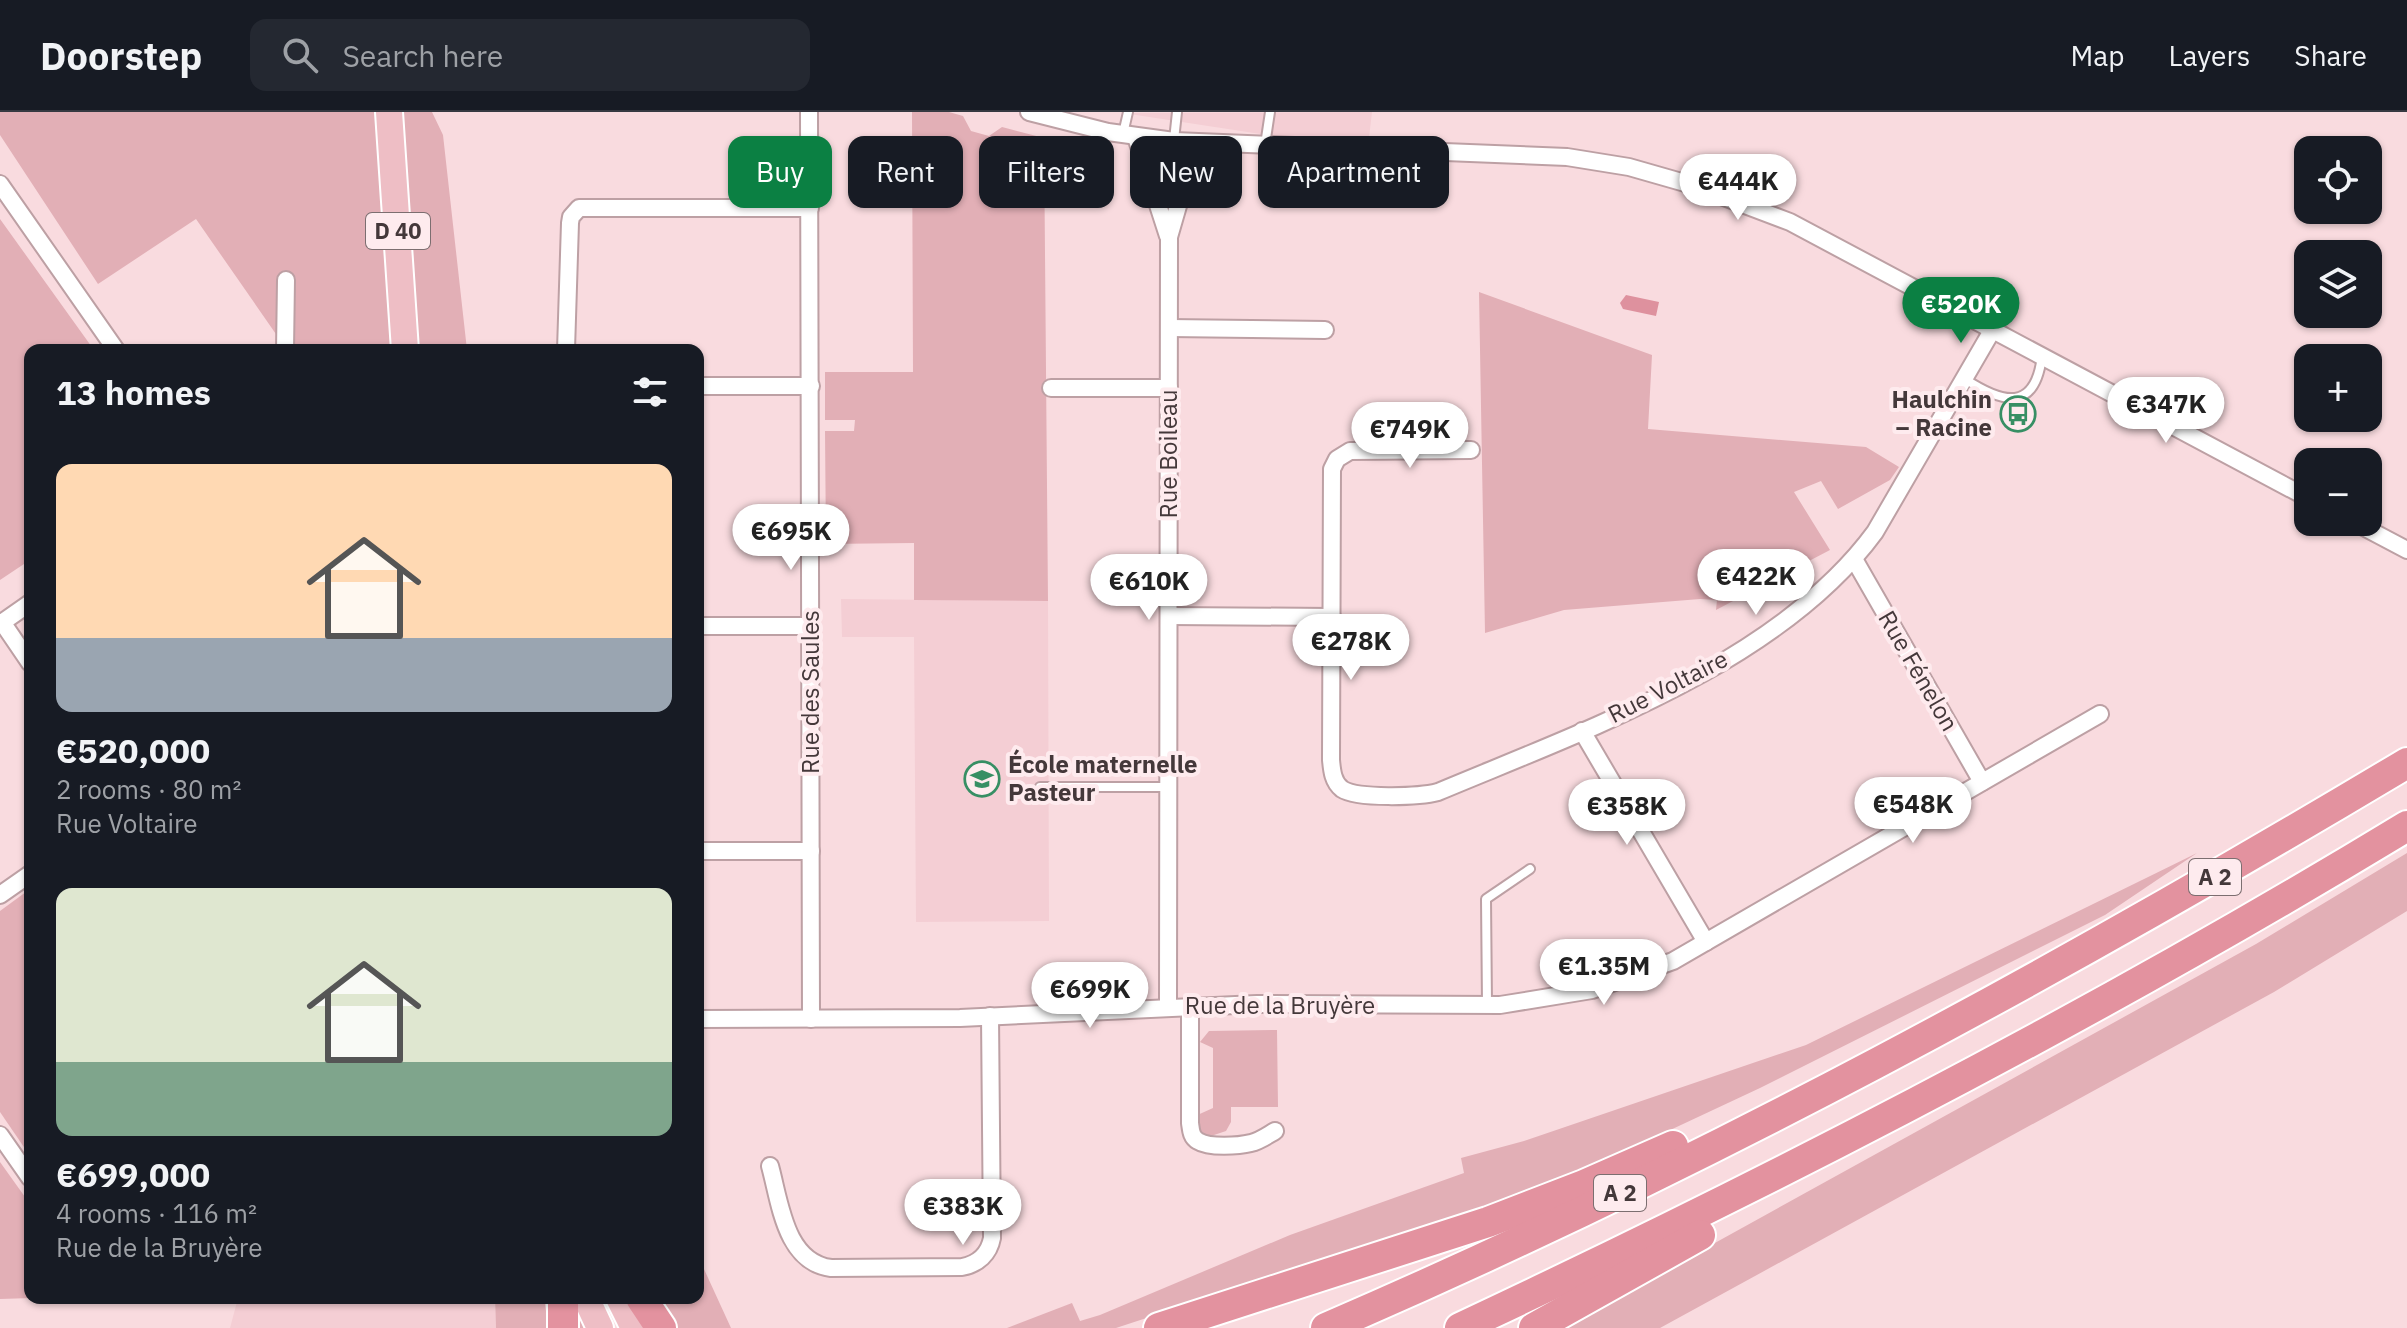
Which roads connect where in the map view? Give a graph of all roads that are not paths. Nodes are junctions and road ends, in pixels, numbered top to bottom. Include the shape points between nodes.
1 (389, 112) edge
2 (1029, 112) edge
3 (1128, 112) edge
4 (1177, 112) edge
5 (1270, 112) edge
6 (812, 116) edge
7 (812, 136) edge
8 (1129, 136) junction
9 (1175, 136) edge
10 (1266, 136) edge
11 (1449, 152) edge
12 (0, 184) edge
13 (728, 207) edge
14 (810, 208) edge
15 (1177, 208) edge
16 (1169, 237) junction
17 (286, 280) dead end
18 (1169, 328) junction
19 (1993, 329) junction
20 (1325, 330) dead end
21 (112, 344) edge
22 (285, 344) edge
23 (405, 344) edge
24 (566, 344) edge
25 (2042, 356) junction
26 (1965, 379) junction
27 (704, 386) edge
28 (811, 386) junction
29 (1051, 388) dead end
30 (1169, 388) junction
31 (1471, 450) dead end
32 (2294, 491) edge
33 (2380, 536) edge
34 (2407, 550) edge
35 (1854, 559) junction
36 (24, 607) edge
37 (1169, 616) junction
38 (1332, 617) junction
39 (1, 623) edge
40 (704, 626) edge
41 (811, 626) junction
42 (24, 655) edge
43 (2100, 714) dead end
44 (1582, 731) junction
45 (2407, 763) edge
46 (1982, 782) junction
47 (1040, 787) dead end
48 (1169, 787) junction
49 (2407, 826) edge
50 (704, 851) edge
51 (811, 851) junction
52 (1530, 869) dead end
53 (24, 878) edge
54 (0, 895) edge
55 (1706, 942) junction
56 (1487, 1005) junction
57 (1190, 1006) junction
58 (1168, 1007) junction
59 (990, 1016) junction
60 (704, 1019) edge
61 (811, 1019) junction
62 (1908, 1047) junction
63 (1932, 1096) junction
64 (1275, 1131) dead end
65 (0, 1135) edge
66 (770, 1166) dead end
67 (24, 1169) edge
68 (563, 1304) edge
69 (589, 1304) edge
70 (622, 1304) edge
71 (645, 1304) edge
72 (563, 1328) edge
73 (600, 1328) edge
74 (634, 1328) edge
75 (661, 1328) edge
76 (1159, 1328) edge
77 (1326, 1328) edge
78 (1460, 1328) edge
79 (1534, 1328) edge

1 - 23 main road, D 40
2 - 8 street
3 - 8 lane
4 - 9 lane
5 - 10 lane
6 - 7 street, Rue des Saules
8 - 16 street, Rue Boileau
11 - 19 street via 1550,155 1644,171 1721,194 1790,222
12 - 21 street
13 - 24 street via 585,206 574,212
14 - 28 street, Rue des Saules
15 - 16 street, Rue Boileau
16 - 18 street, Rue Boileau
17 - 22 street
18 - 20 street
18 - 30 street, Rue Boileau
19 - 25 street
19 - 26 street, Rue Voltaire
25 - 26 lane via 2034,385 2011,398 1996,397
25 - 32 street
26 - 35 street, Rue Voltaire
27 - 28 street
28 - 41 street, Rue des Saules
29 - 30 street
30 - 37 street, Rue Boileau
31 - 38 street via 1357,450 1337,459 1331,476
33 - 34 street
35 - 44 street, Rue Voltaire via 1773,631
35 - 46 street, Rue Fénelon
36 - 39 street
37 - 38 street
37 - 48 street, Rue Boileau
38 - 44 street, Rue Voltaire via 1331,760 1339,786 1359,794 1430,794
39 - 42 street
40 - 41 street
41 - 51 street, Rue des Saules
43 - 46 street, Rue de la Bruyère
44 - 55 street
45 - 62 highway, A 2 via 2202,885
46 - 55 street, Rue de la Bruyère
47 - 48 lane
48 - 58 street, Rue Boileau
49 - 63 highway, A 2 via 2164,969
50 - 51 street
51 - 61 street, Rue des Saules
52 - 56 lane via 1486,899
53 - 54 street
55 - 56 street, Rue de la Bruyère via 1673,961 1592,990
56 - 57 street, Rue de la Bruyère
57 - 58 street, Rue de la Bruyère
57 - 64 street via 1192,1135 1201,1143 1241,1145
58 - 59 street, Rue de la Bruyère
59 - 61 street, Rue de la Bruyère
59 - 66 street via 992,1238 976,1262 962,1267 814,1264 787,1228
60 - 61 street, Rue de la Bruyère
62 - 76 highway via 1797,1088 1584,1185 1488,1222
62 - 77 highway, A 2 via 1631,1188
63 - 78 highway, A 2
63 - 79 highway via 1812,1174
65 - 67 street
68 - 72 highway
69 - 73 main road
70 - 74 main road
71 - 75 highway

